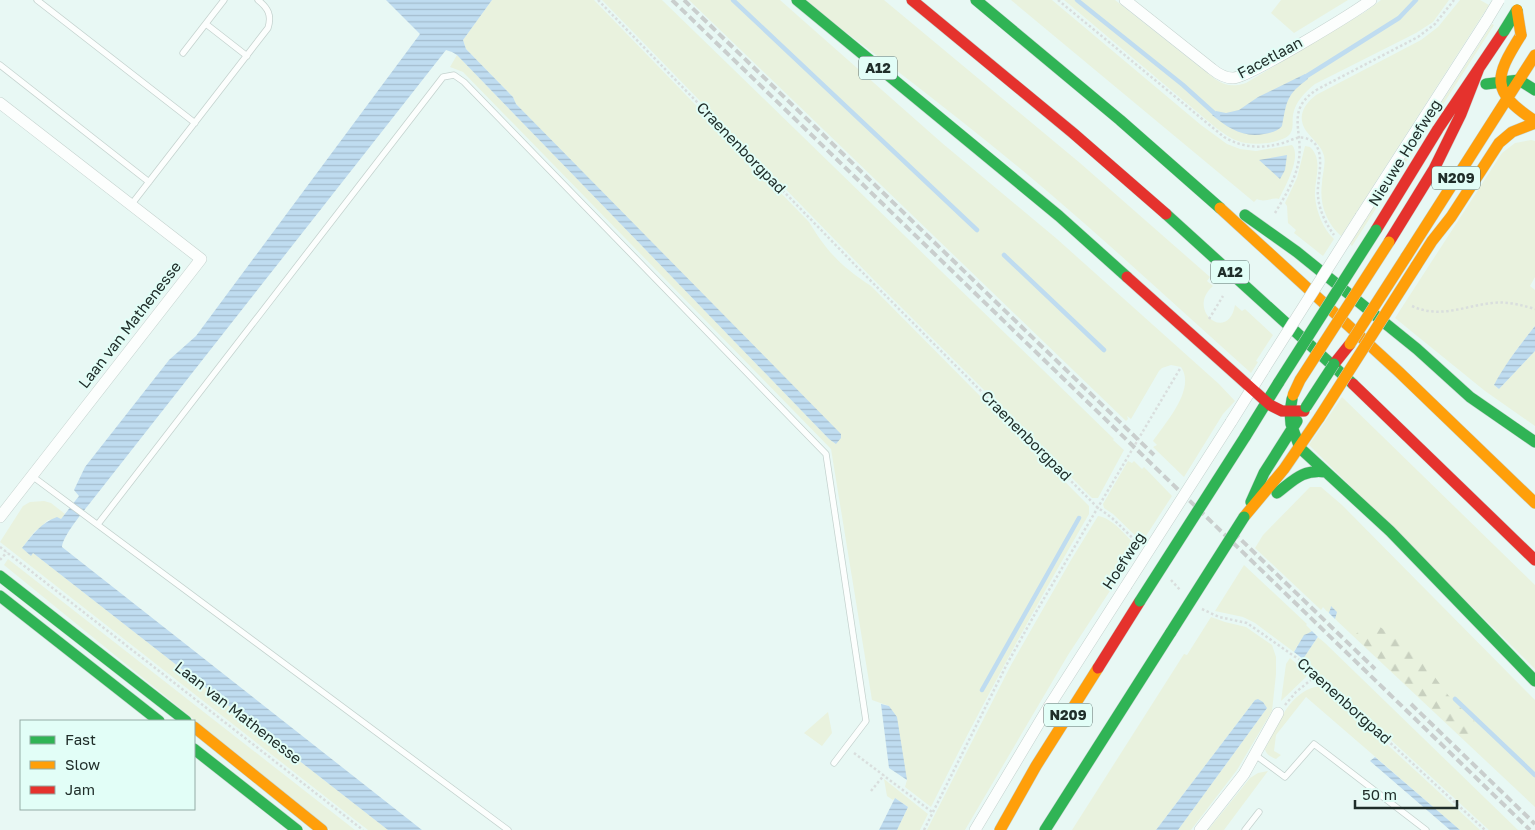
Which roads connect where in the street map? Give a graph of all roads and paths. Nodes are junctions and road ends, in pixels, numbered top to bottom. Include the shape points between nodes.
1 (37, 0) edge
2 (224, 0) edge
3 (258, 0) edge
4 (598, 0) edge
5 (797, 0) edge
6 (912, 0) edge
7 (976, 0) edge
8 (1058, 0) edge
9 (1125, 0) edge
10 (1371, 0) edge
11 (1454, 0) edge
12 (1499, 0) edge
13 (1521, 4) edge
14 (206, 24) junction
15 (183, 54) dead end
16 (1535, 55) edge
17 (247, 56) junction
18 (0, 65) edge
19 (1479, 68) junction
20 (1519, 80) junction
21 (1500, 82) junction
22 (1471, 89) junction
23 (1535, 90) edge
24 (1506, 99) junction
25 (0, 103) edge
26 (1450, 109) junction
27 (1535, 122) edge
28 (195, 123) junction
29 (1298, 137) junction
30 (1155, 151) junction
31 (149, 182) junction
32 (130, 205) junction
33 (1275, 213) dead end
34 (1223, 296) dead end
35 (1301, 311) joint
36 (1209, 319) dead end
37 (1180, 367) dead end
38 (1252, 389) junction
39 (1267, 402) junction
40 (1305, 409) junction
41 (1290, 411) junction
42 (1292, 429) junction
43 (1535, 442) edge
44 (1300, 448) junction
45 (1326, 472) junction
46 (32, 476) junction
47 (1535, 503) edge
48 (1097, 507) junction
49 (1244, 517) junction
50 (0, 518) edge
51 (98, 524) junction
52 (0, 547) edge
53 (1145, 550) dead end
54 (7, 552) junction
55 (0, 560) edge
56 (1535, 560) edge
57 (1167, 575) dead end
58 (0, 576) edge
59 (1184, 594) dead end
60 (0, 596) edge
61 (1199, 607) dead end
62 (1317, 675) junction
63 (1535, 681) edge
64 (1278, 713) joint
65 (158, 720) edge
66 (185, 720) edge
67 (195, 729) edge
68 (847, 748) junction
69 (195, 750) edge
70 (1254, 754) junction
71 (834, 763) dead end
72 (884, 775) junction
73 (871, 791) dead end
74 (932, 812) junction
75 (1259, 812) dead end
76 (297, 830) edge
77 (322, 830) edge
78 (363, 830) edge
79 (508, 830) edge
80 (924, 830) edge
81 (975, 830) edge
82 (1000, 830) edge
83 (1045, 830) edge
84 (1200, 830) edge
85 (1245, 830) edge
86 (1426, 830) edge
87 (1485, 830) edge

1 - 28 lane
2 - 14 lane
3 - 17 lane via 269,11 270,23
4 - 48 path, Craenenborgpad via 856,266
5 - 38 main road, A12 via 994,161
6 - 56 main road, A12 via 1080,139 1251,290
7 - 30 main road, A12
8 - 29 path via 1224,137 1239,145 1256,147
9 - 10 street, Facetlaan via 1218,74 1233,78 1260,67
11 - 29 path via 1435,24 1418,36 1306,98 1298,112
12 - 35 street, Nieuwe Hoefweg, bridge
13 - 19 main road, Nieuwe Hoefweg / N209, bridge
13 - 21 main road, N209, bridge via 1521,34 1505,61
14 - 15 lane
14 - 17 lane
16 - 20 main road, N209
17 - 28 lane
18 - 31 lane
19 - 22 main road, N209
19 - 26 main road, Nieuwe Hoefweg / N209
20 - 21 main road, N209
20 - 23 main road
20 - 24 main road, N209
21 - 22 main road, N209
21 - 24 main road
22 - 26 main road, N209
22 - 41 main road, N209, bridge via 1430,177 1300,380
24 - 27 main road
24 - 40 main road, N209, bridge
25 - 32 street, Laan van Mathenesse
26 - 39 main road, Nieuwe Hoefweg / N209, bridge
27 - 44 main road, N209, bridge via 1512,132 1499,143 1452,217 1432,240
28 - 31 lane
29 - 33 path via 1299,159 1294,177
30 - 43 main road, A12 via 1297,252 1470,396
30 - 47 main road, A12 via 1383,356
31 - 32 lane
32 - 46 street, Laan van Mathenesse via 201,259
34 - 36 path
35 - 38 street, Hoefweg, bridge
37 - 48 path
38 - 39 main road
38 - 81 street, Hoefweg, bridge via 1048,708
39 - 41 main road
39 - 82 main road, N209, bridge via 1036,766
40 - 41 main road
40 - 42 main road, N209
41 - 42 main road, N209
42 - 44 main road, N209
42 - 49 main road, N209 via 1264,473
44 - 45 main road
44 - 49 main road, N209
45 - 49 main road, N209 via 1304,473
45 - 63 main road via 1390,531
46 - 50 street, Laan van Mathenesse
46 - 51 lane
48 - 53 path, Craenenborgpad
48 - 74 path via 1007,664
49 - 83 main road, N209, bridge
51 - 68 lane via 443,77 454,75 826,454 866,721
51 - 79 lane
52 - 54 path, Laan van Mathenesse
54 - 55 path
54 - 78 path, Laan van Mathenesse
57 - 59 path
58 - 66 main road
60 - 65 main road
61 - 62 path, Craenenborgpad via 1219,617 1247,623
62 - 64 path
62 - 87 path, Craenenborgpad
64 - 70 street
67 - 77 main road
68 - 71 lane
68 - 72 path
69 - 76 main road
70 - 84 street via 1244,774
70 - 86 lane via 1285,777 1314,744
72 - 73 path
72 - 74 path
74 - 80 path
75 - 85 lane

